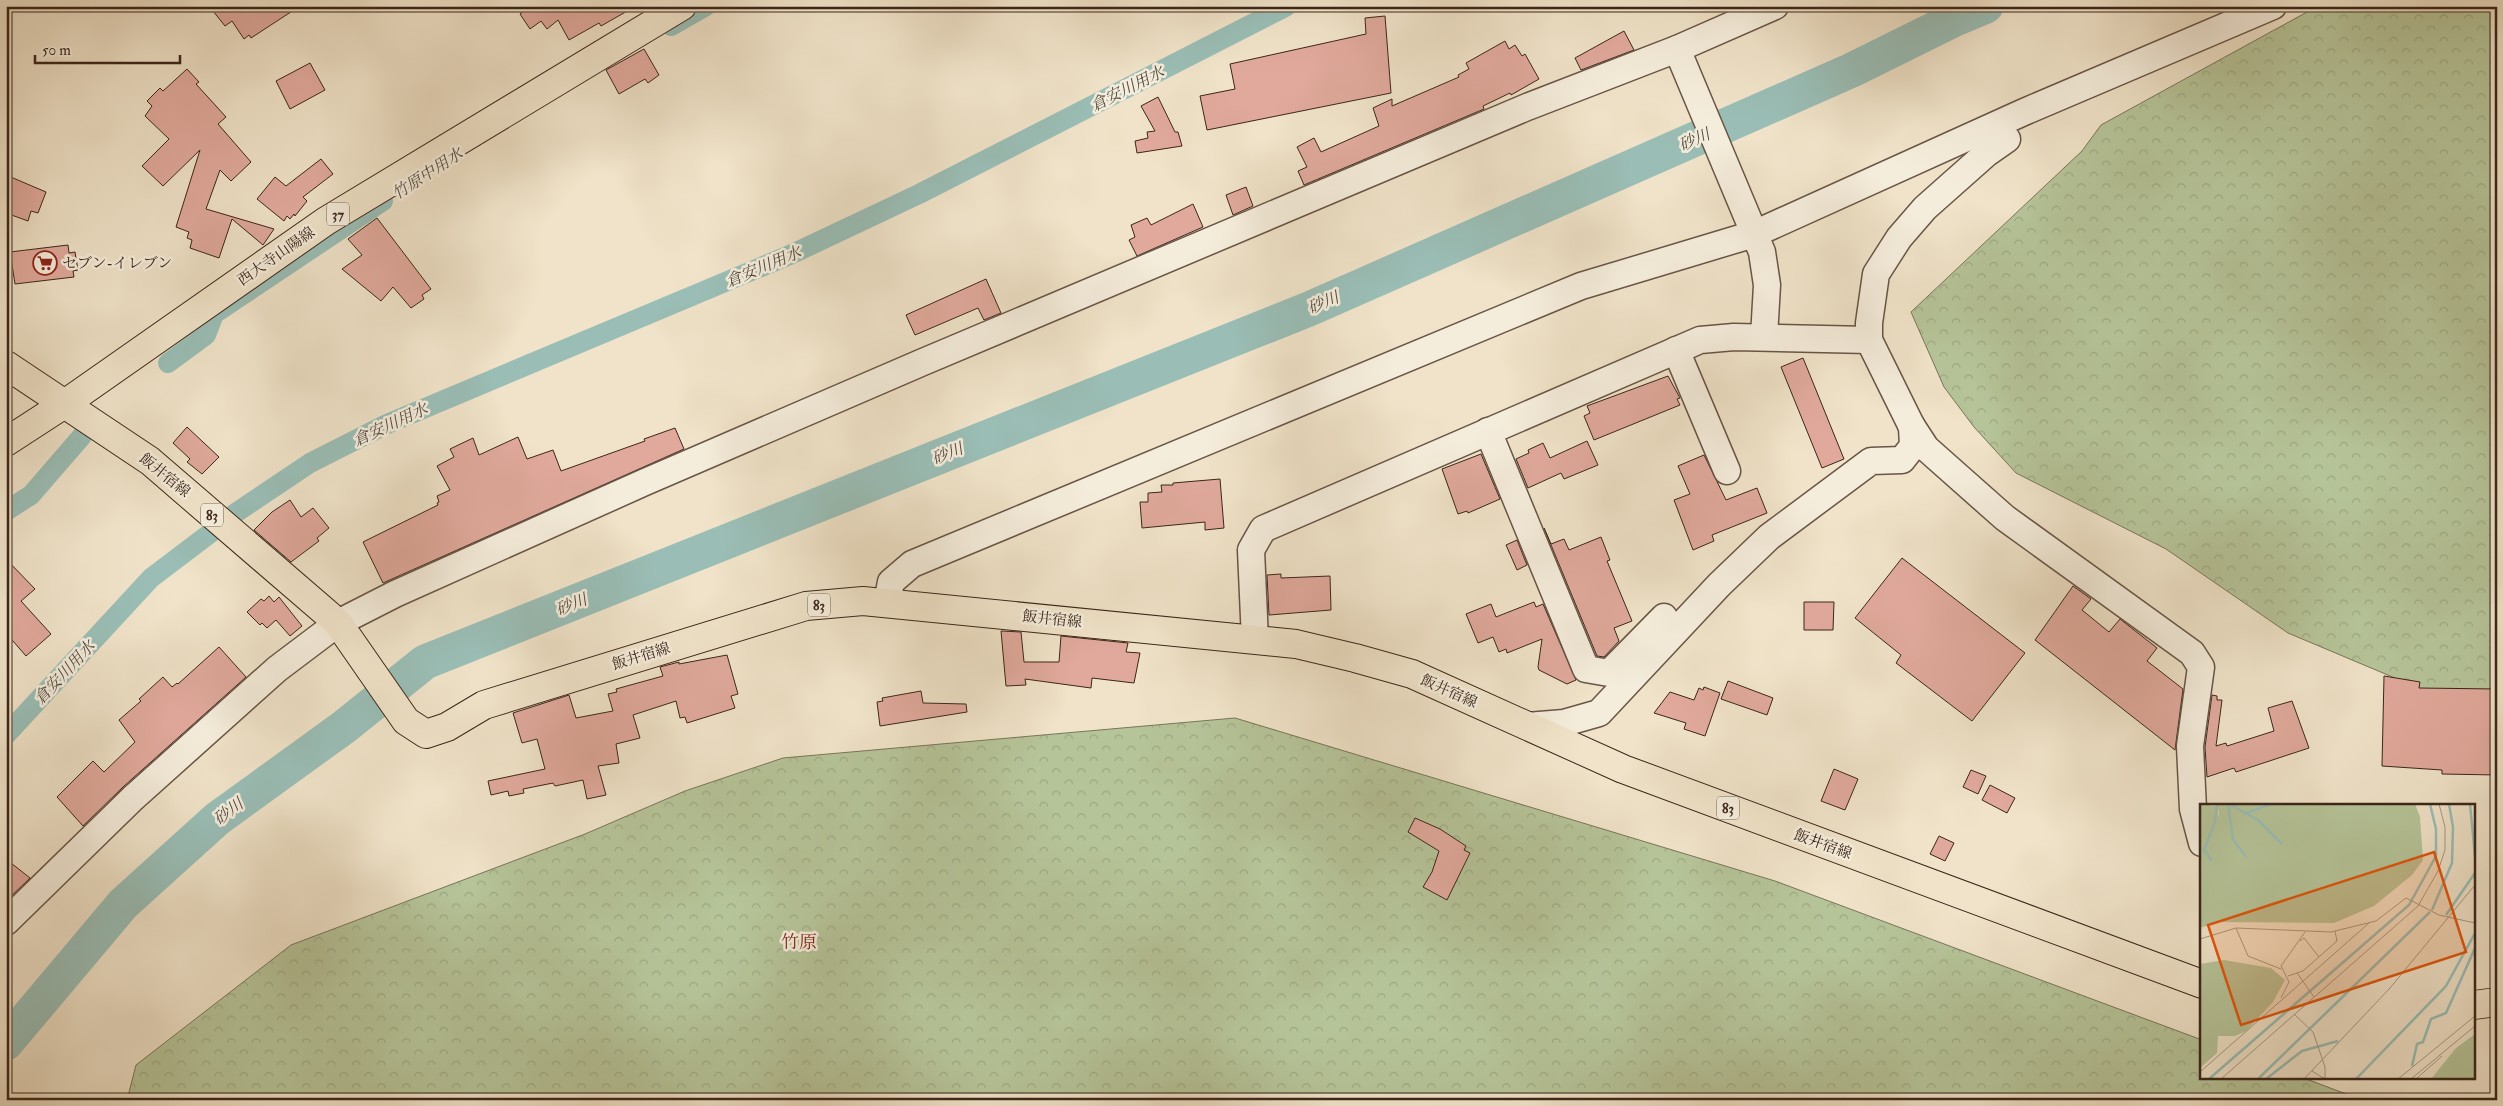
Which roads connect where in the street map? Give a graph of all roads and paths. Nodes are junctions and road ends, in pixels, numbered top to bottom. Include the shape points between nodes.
1 (682, 6) edge
2 (1775, 6) edge
3 (2274, 6) edge
4 (1677, 49) junction
5 (2008, 139) dead end
6 (1752, 229) junction
7 (1764, 337) junction
8 (1869, 340) junction
9 (1676, 350) junction
10 (6, 365) edge
11 (66, 403) junction
12 (1911, 425) junction
13 (1488, 432) junction
14 (6, 442) edge
15 (1727, 471) dead end
16 (887, 603) junction
17 (1664, 616) dead end
18 (343, 630) junction
19 (1255, 640) junction
20 (1527, 726) junction
21 (2200, 835) edge
22 (6, 922) edge
23 (2200, 983) edge
24 (2497, 1002) edge
25 (2476, 1005) edge

1 - 11 main road, 西大寺山陽線 / 37 via 326,221
2 - 4 street
3 - 6 street
4 - 6 street
4 - 18 street via 1527,107 645,482 404,590
5 - 8 street via 1987,153 1926,208 1899,238 1876,274
6 - 7 street via 1762,252 1767,284
6 - 16 street via 1581,286 912,564 891,582
7 - 8 street
7 - 9 street via 1700,340
8 - 12 street
9 - 13 street
9 - 15 street
10 - 11 main road, 飯井宿線 / 83
11 - 14 main road, 西大寺山陽線 / 37
11 - 18 main road, 飯井宿線 / 83 via 150,461
12 - 20 street via 1913,446 1902,460 1871,461 1770,537 1719,585 1599,713 1564,723
12 - 21 street via 1926,448 2005,518 2192,653 2201,667 2190,746 2193,809
13 - 17 street via 1586,669 1609,673
13 - 19 street via 1263,529 1251,550
16 - 18 main road, 飯井宿線 / 83 via 863,601 806,606 484,705 447,727 426,734 406,721
16 - 19 main road, 飯井宿線 / 83
18 - 22 street via 277,669 133,798
19 - 20 main road, 飯井宿線 / 83 via 1296,644 1412,674
20 - 23 main road, 飯井宿線 / 83 via 1623,769
24 - 25 main road

